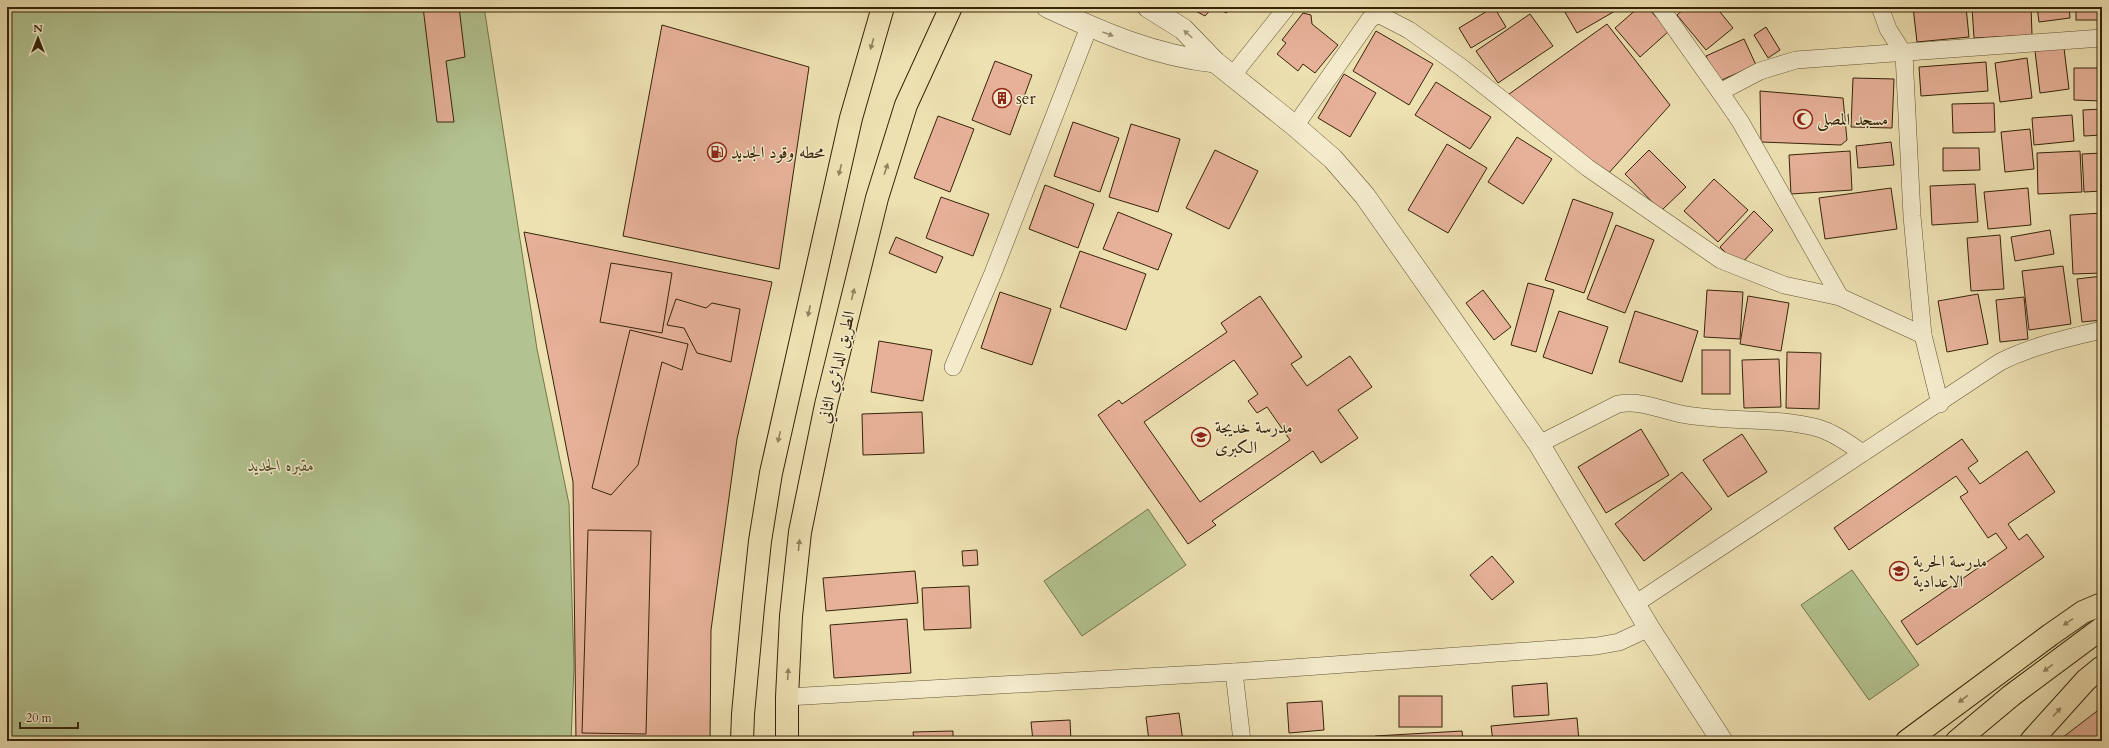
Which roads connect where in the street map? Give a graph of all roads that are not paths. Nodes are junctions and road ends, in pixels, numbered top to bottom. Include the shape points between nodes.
1 (883, 7) edge
2 (951, 7) edge
3 (1047, 7) edge
4 (1148, 7) edge
5 (1287, 7) edge
6 (1660, 7) edge
7 (1880, 7) edge
8 (1089, 26) junction
9 (2102, 38) edge
10 (1904, 54) junction
11 (1215, 62) junction
12 (1232, 76) junction
13 (1720, 92) junction
14 (1295, 126) junction
15 (1840, 297) junction
16 (2102, 330) edge
17 (1923, 335) junction
18 (954, 367) dead end
19 (1940, 404) junction
20 (1539, 444) junction
21 (1863, 454) junction
22 (1635, 604) junction
23 (2102, 604) edge
24 (1649, 628) junction
25 (2102, 628) edge
26 (2102, 667) edge
27 (1234, 672) junction
28 (787, 697) junction
29 (742, 741) edge
30 (787, 741) edge
31 (1242, 741) edge
32 (1722, 741) edge
33 (1907, 741) edge
34 (1957, 741) edge
35 (2031, 741) edge

1 -> 29 main road via 852,118 771,472 760,541
28 -> 2 main road, الطريق الدائري الثاني via 791,616 800,532 826,405 877,198 906,105
3 - 8 street
11 -> 4 street via 1183,29
5 - 12 street
6 - 13 street
7 - 10 street via 1888,29
8 -> 11 street via 1184,59
8 - 18 street
9 - 10 street
10 - 13 street via 1796,60 1760,71
10 - 17 street via 1912,216
11 - 12 street
12 - 14 street
13 - 15 street via 1740,121
14 - 15 street via 1370,19 1378,14 1388,17 1461,67 1588,168 1721,260 1784,285
14 - 20 street via 1333,158 1365,196
15 - 17 street
16 - 19 street via 2018,353 1984,372
17 - 19 street
19 - 21 street
20 - 21 street via 1618,404 1638,402 1681,414 1818,428
20 - 22 street
21 - 22 street
22 - 24 street
23 -> 33 main road via 2083,612 2050,635
24 - 27 street via 1619,642 1597,646
24 - 32 street
25 -> 34 main road via 2012,695
35 -> 26 main road via 2086,680
27 - 28 street
27 - 31 street
28 - 30 main road, الطريق الدائري الثاني

